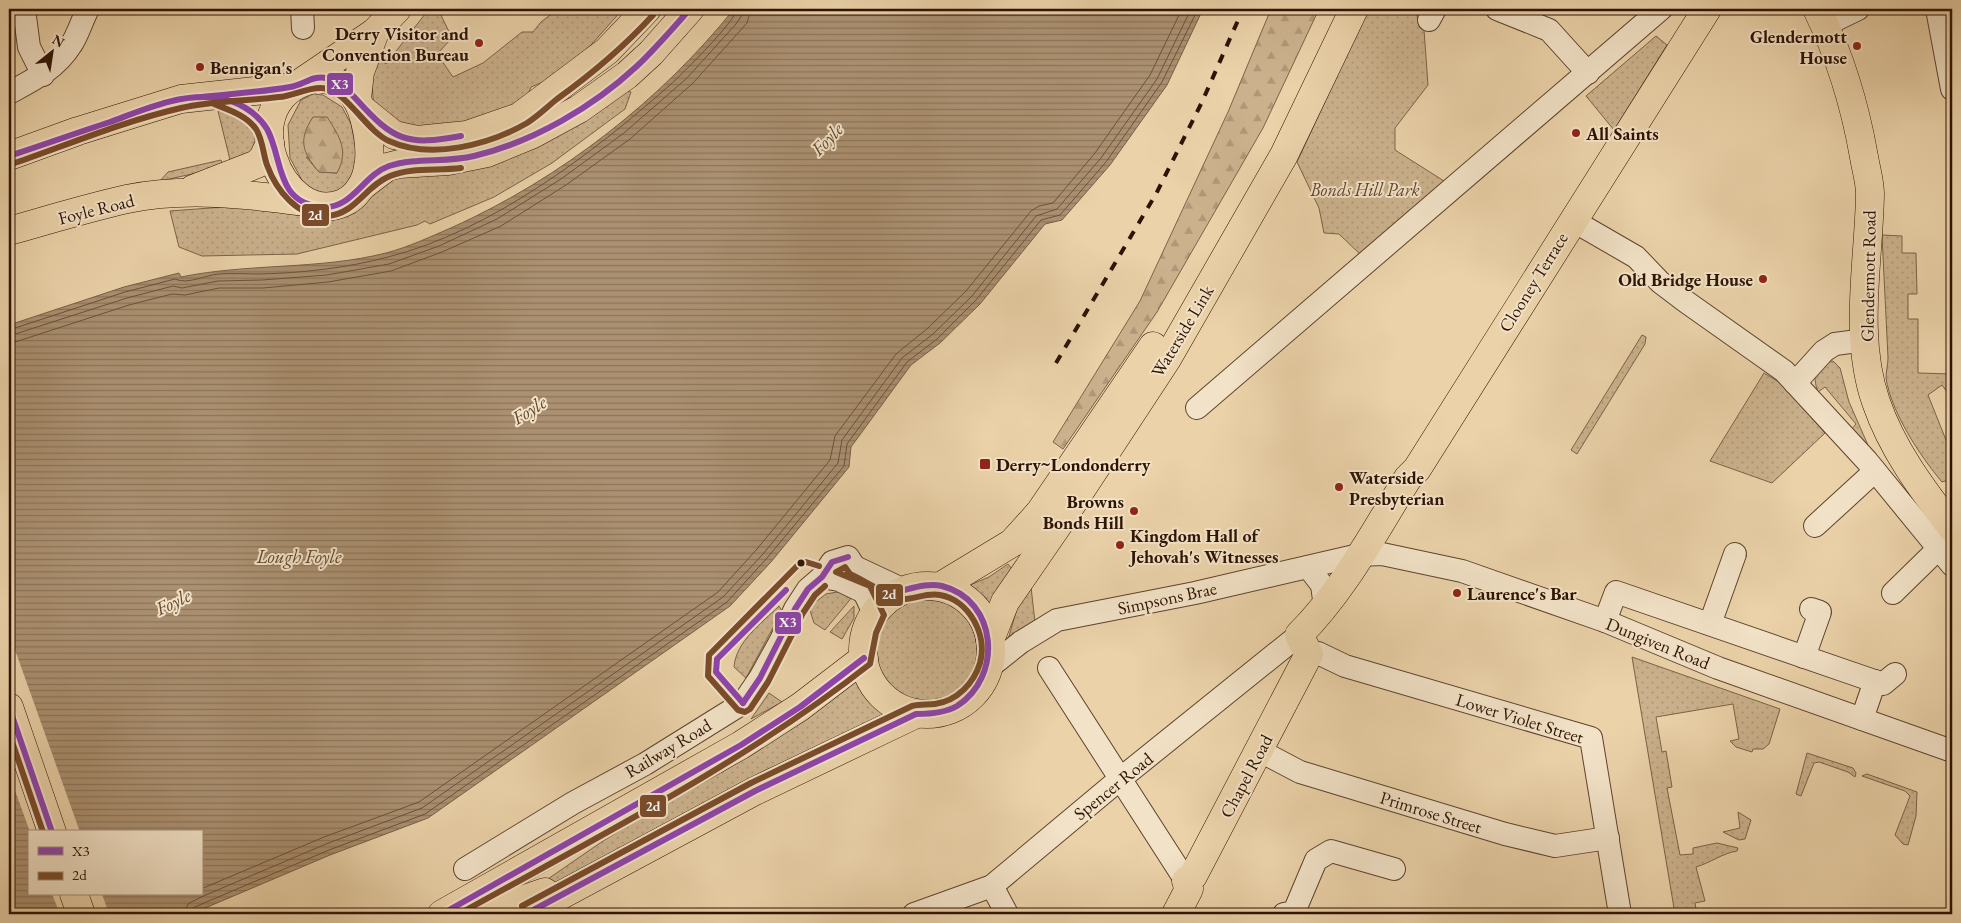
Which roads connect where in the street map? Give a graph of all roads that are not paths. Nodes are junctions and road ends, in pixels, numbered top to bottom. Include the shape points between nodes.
1 (24, 9) edge
2 (88, 9) edge
3 (398, 9) edge
4 (647, 9) edge
5 (690, 9) edge
6 (1333, 9) edge
7 (1354, 9) edge
8 (1497, 9) edge
9 (1661, 9) edge
10 (1707, 9) edge
11 (1858, 9) edge
12 (1937, 9) edge
13 (1821, 17) edge
14 (375, 32) junction
15 (1588, 73) junction
16 (43, 75) junction
17 (298, 84) junction
18 (1952, 89) edge
19 (9, 93) edge
20 (217, 96) junction
21 (360, 104) junction
22 (270, 139) junction
23 (9, 156) edge
24 (361, 187) junction
25 (184, 193) junction
26 (305, 202) junction
27 (1572, 220) junction
28 (9, 231) edge
29 (1865, 340) junction
30 (1795, 382) junction
31 (1197, 408) dead end
32 (1875, 471) junction
33 (1815, 526) dead end
34 (1948, 532) edge
35 (1735, 554) dead end
36 (1360, 555) junction
37 (852, 562) junction
38 (1308, 567) junction
39 (822, 577) junction
40 (941, 586) junction
41 (904, 590) junction
42 (1893, 593) dead end
43 (870, 604) junction
44 (1325, 607) junction
45 (1811, 609) dead end
46 (1605, 621) junction
47 (1710, 624) junction
48 (990, 640) junction
49 (1304, 644) junction
50 (1804, 657) junction
51 (864, 658) junction
52 (1049, 668) dead end
53 (987, 669) junction
54 (9, 707) edge
55 (916, 714) junction
56 (1862, 719) junction
57 (1260, 751) junction
58 (1952, 751) edge
59 (1120, 779) junction
60 (593, 828) junction
61 (51, 830) edge
62 (1608, 838) junction
63 (1394, 869) dead end
64 (464, 870) dead end
65 (601, 873) junction
66 (1186, 881) junction
67 (992, 886) junction
68 (75, 896) edge
69 (81, 914) edge
70 (442, 914) edge
71 (481, 914) edge
72 (526, 914) edge
73 (914, 914) edge
74 (1007, 914) edge
75 (1176, 914) edge
76 (1284, 914) edge
77 (1620, 914) edge

1 - 16 street via 29,47
2 - 16 street via 72,45
3 - 14 main road
4 - 21 main road via 607,51 519,117 467,135 417,140 394,135
5 - 24 main road via 627,75 579,109 533,134 487,153 448,161 387,167
6 - 40 main road, Waterside Link via 1268,146 1151,350 1040,512 1012,543
7 - 48 main road, Waterside Link via 1284,155 1167,359 1005,602
8 - 15 street via 1549,30
9 - 15 street
10 - 27 main road, Clooney Terrace
11 - 13 street
12 - 18 street
13 - 29 main road, Glendermott Road via 1841,64 1857,116 1870,191
14 - 17 main road
14 - 21 main road via 360,72
15 - 31 street
16 - 19 street
17 - 20 main road
17 - 21 main road via 317,78 329,79 338,83
17 - 22 main road via 272,110
20 - 22 main road via 254,114
20 - 23 main road via 158,105
21 - 24 main road via 370,155
22 - 25 main road, Foyle Road via 263,158 257,164
22 - 26 main road via 275,162 286,185
24 - 26 main road via 350,200 336,206 323,207
25 - 26 main road, Foyle Road via 255,195
25 - 28 main road, Foyle Road via 128,199
27 - 30 street via 1636,257 1673,291
27 - 36 main road, Clooney Terrace
29 - 30 street via 1835,344 1824,351
29 - 34 main road, Glendermott Road via 1875,400 1892,441
30 - 32 street
32 - 33 street
32 - 34 street
34 - 42 street
35 - 47 street
36 - 38 street, Simpsons Brae
36 - 44 main road, Clooney Terrace
36 - 46 street, Dungiven Road via 1382,554 1462,571
37 - 39 street, Railway Road via 840,558 832,562
37 - 41 street
37 - 43 street via 864,582
38 - 44 street via 1322,585
38 - 53 street, Simpsons Brae via 1057,620 1021,642
39 - 43 street via 839,580
39 - 64 street, Railway Road via 808,589 795,609 760,678 742,704
40 - 41 main road
40 - 48 main road via 958,592 973,604 984,621
41 - 43 main road via 887,600
43 - 51 main road
44 - 49 main road, Chapel Road
45 - 50 street via 1820,612
46 - 47 street via 1616,592
46 - 56 street, Dungiven Road via 1718,668
47 - 50 street
48 - 53 main road
49 - 57 main road, Chapel Road
49 - 59 street, Spencer Road
49 - 62 street, Lower Violet Street via 1353,669 1591,738
50 - 56 street via 1885,678
51 - 55 main road via 872,683 883,697 897,708
51 - 60 main road via 800,707 741,746
52 - 59 street
53 - 55 main road via 975,691 958,706 938,713
54 - 61 main road
55 - 65 main road via 755,791
56 - 58 street, Dungiven Road
57 - 62 street, Primrose Street via 1300,772 1505,834 1555,846
57 - 66 main road, Chapel Road via 1193,876
59 - 66 street
59 - 67 street, Spencer Road
60 - 70 main road
60 - 71 main road via 534,879
62 - 77 street, Lower Violet Street
63 - 76 street via 1330,851 1316,860 1294,912
65 - 71 main road
65 - 72 main road
66 - 75 main road, Chapel Road via 1189,889
67 - 73 street, Spencer Road
67 - 74 street
68 - 69 main road

